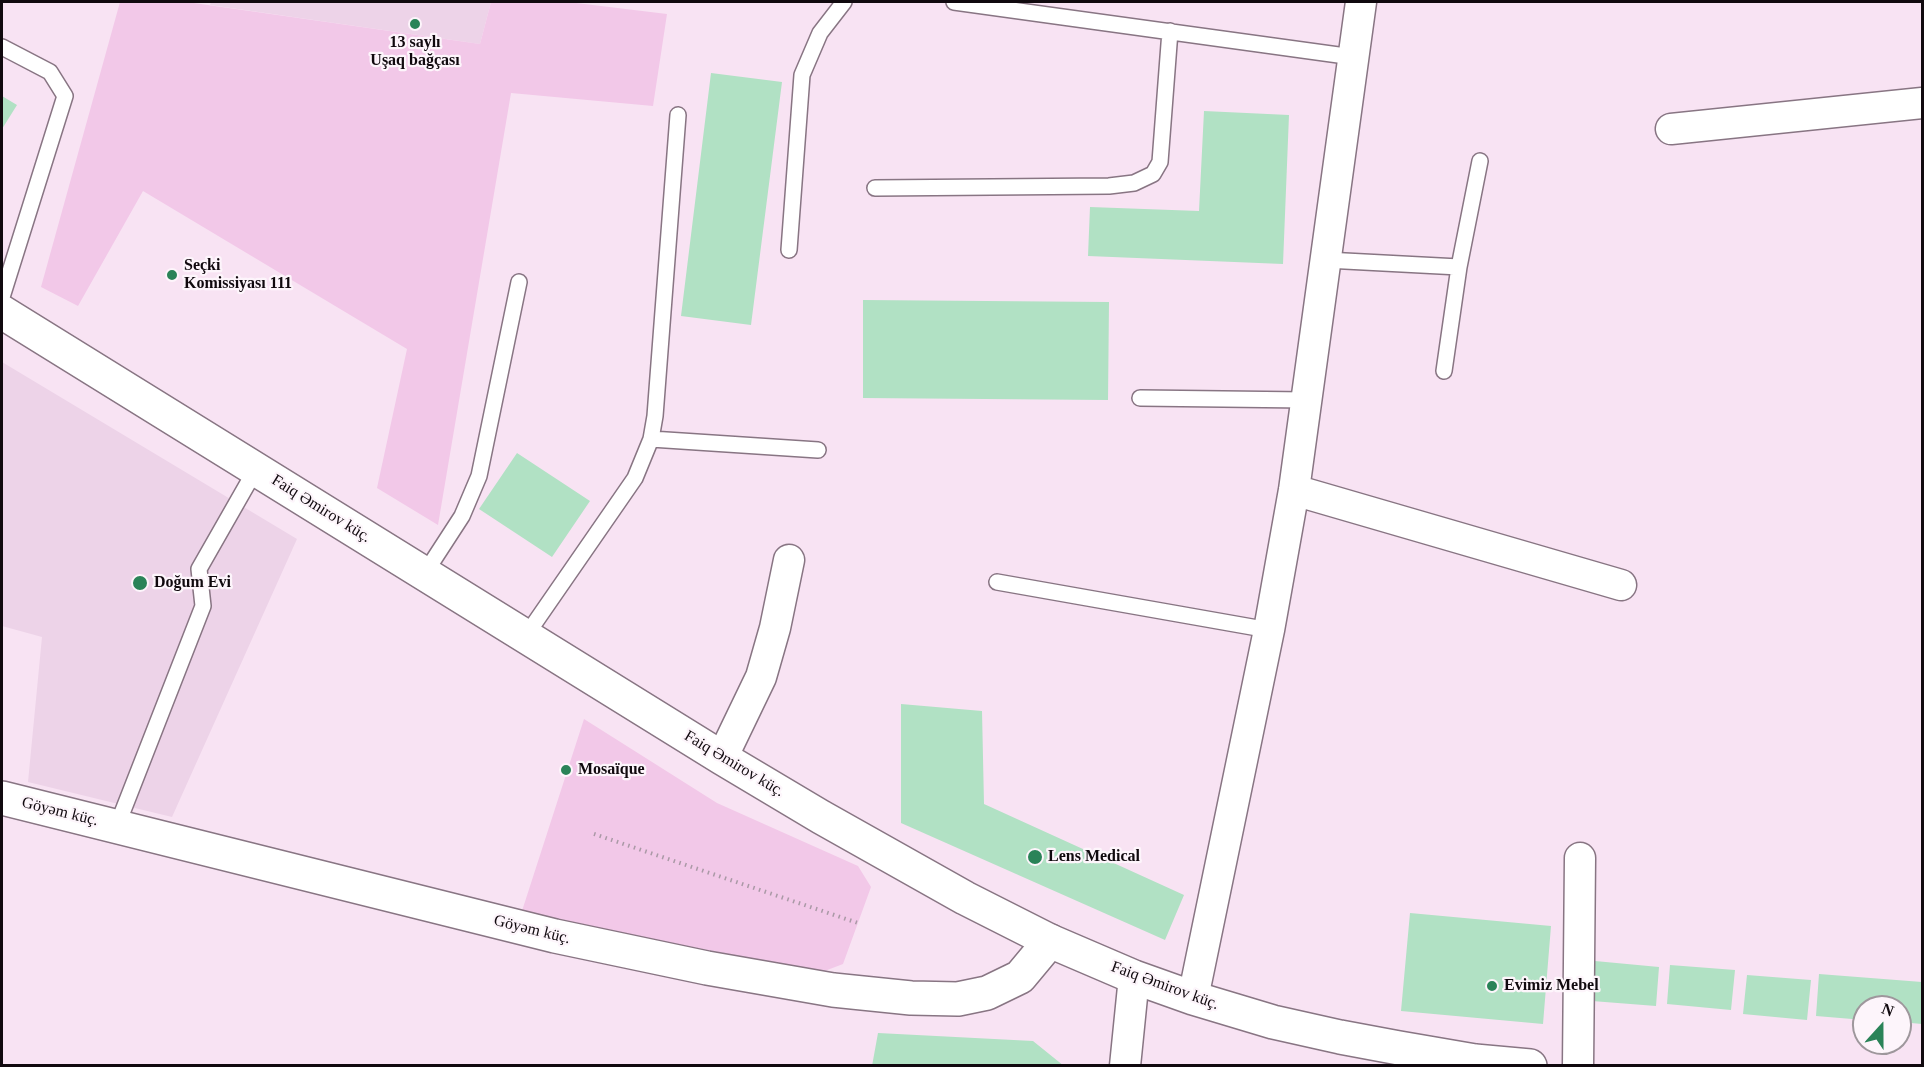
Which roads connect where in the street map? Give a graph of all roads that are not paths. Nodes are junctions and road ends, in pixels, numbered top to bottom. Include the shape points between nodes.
1 (844, 2) edge
2 (954, 2) edge
3 (1361, 2) edge
4 (1170, 31) junction
5 (2, 47) edge
6 (1353, 57) junction
7 (1923, 103) edge
8 (678, 115) dead end
9 (1671, 129) dead end
10 (1480, 161) dead end
11 (876, 188) dead end
12 (789, 250) dead end
13 (1326, 260) junction
14 (1459, 267) junction
15 (519, 282) dead end
16 (2, 297) edge
17 (2, 312) edge
18 (1444, 371) dead end
19 (1140, 398) dead end
20 (1306, 400) junction
21 (651, 439) junction
22 (818, 450) dead end
23 (256, 469) junction
24 (1294, 490) junction
25 (789, 560) dead end
26 (425, 573) junction
27 (997, 582) dead end
28 (1621, 585) dead end
29 (1269, 630) junction
30 (525, 637) junction
31 (722, 758) junction
32 (2, 798) edge
33 (117, 826) junction
34 (1580, 858) dead end
35 (1050, 941) junction
36 (1134, 977) junction
37 (1193, 998) junction
38 (1476, 1063) edge
39 (1125, 1065) edge
40 (1530, 1065) edge
41 (1578, 1065) edge

1 - 12 lane via 820,33 802,75
2 - 4 lane
3 - 6 street
4 - 6 lane
4 - 11 lane via 1160,162 1153,174 1134,183 1109,186
5 - 16 lane via 50,72 65,96
6 - 13 street
7 - 9 street
8 - 21 lane
10 - 14 lane
13 - 14 lane
13 - 20 street
14 - 18 lane
15 - 26 lane via 479,476 462,516
17 - 23 main road, Faiq Əmirov küç.
19 - 20 lane
20 - 24 street
21 - 22 lane
21 - 30 lane via 635,478
23 - 26 main road, Faiq Əmirov küç.
23 - 33 lane via 199,569 203,606
24 - 28 street
24 - 29 street
25 - 31 street via 761,678
26 - 30 main road, Faiq Əmirov küç.
27 - 29 lane
29 - 37 street
30 - 31 main road, Faiq Əmirov küç.
31 - 35 main road, Faiq Əmirov küç. via 965,898
32 - 33 main road, Göyəm küç.
33 - 35 main road, Göyəm küç. via 555,936 833,990 910,999 958,999 987,993 1020,977
34 - 41 street
35 - 36 main road, Faiq Əmirov küç.
36 - 37 main road, Faiq Əmirov küç.
36 - 39 street
37 - 38 main road, Faiq Əmirov küç. via 1273,1022
38 - 40 main road, Faiq Əmirov küç.

